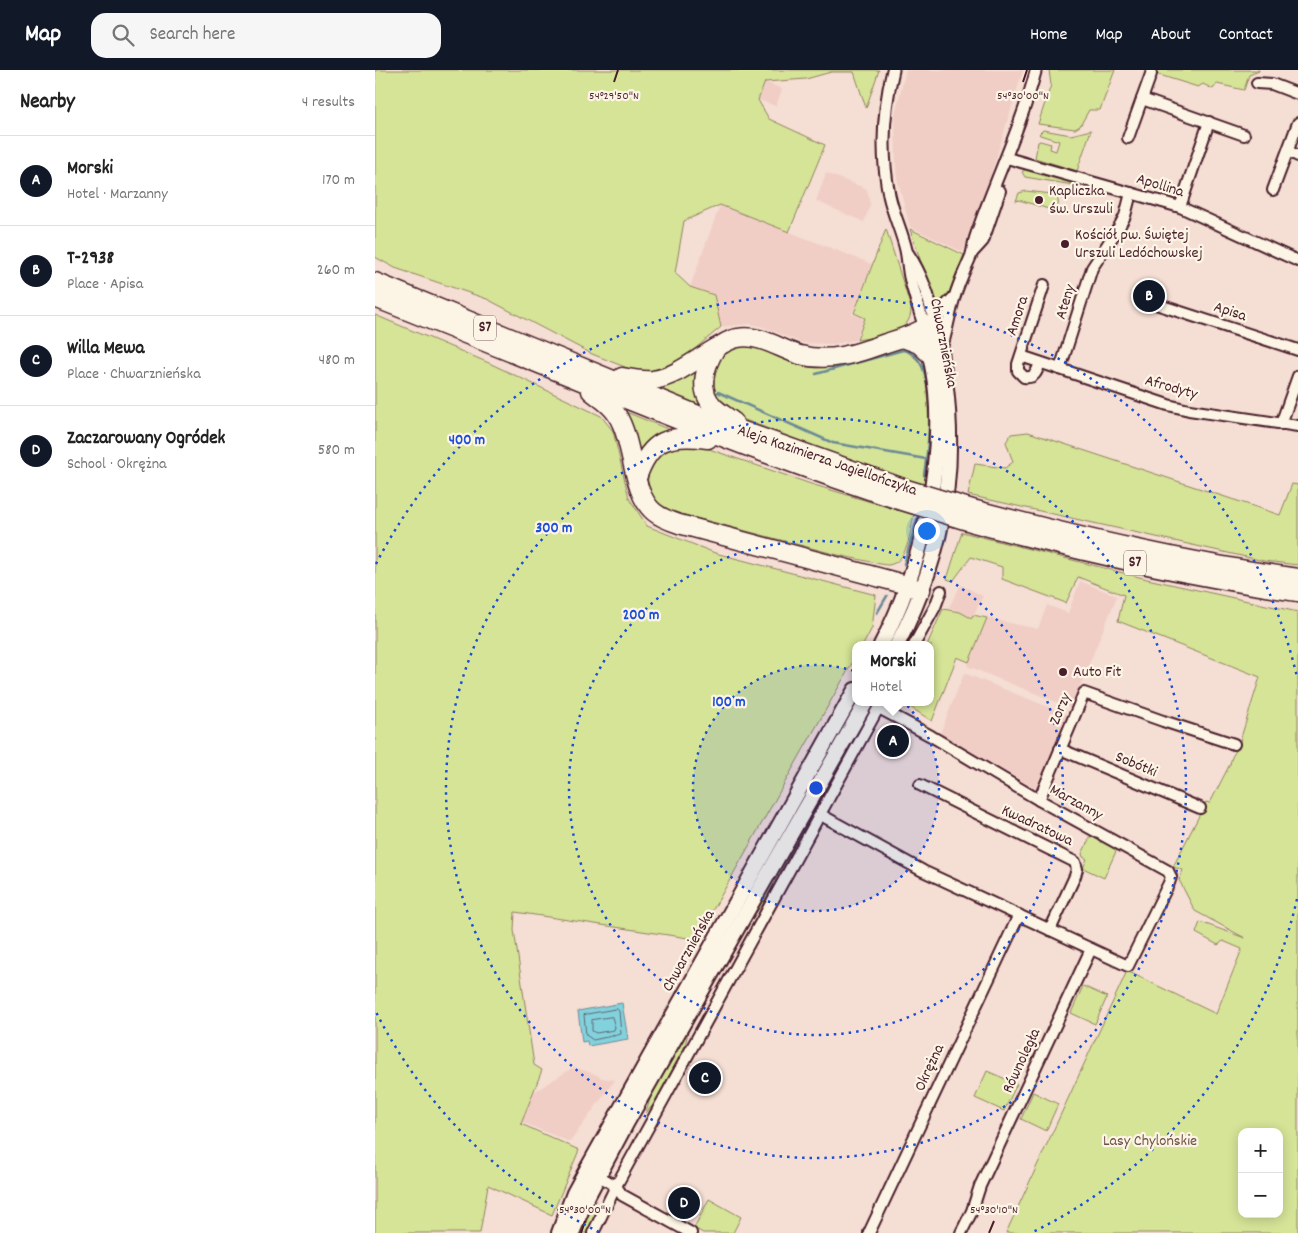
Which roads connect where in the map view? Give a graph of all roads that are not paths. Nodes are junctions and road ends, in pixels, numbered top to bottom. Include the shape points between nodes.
1 (893, 70) edge
2 (1035, 70) edge
3 (1151, 74) dead end
4 (1257, 83) dead end
5 (1298, 94) edge
6 (1142, 99) junction
7 (1209, 122) junction
8 (1298, 123) edge
9 (1244, 135) dead end
10 (1128, 138) dead end
11 (1288, 152) junction
12 (1298, 156) edge
13 (1007, 158) junction
14 (1273, 190) dead end
15 (1131, 192) junction
16 (1179, 207) junction
17 (1298, 261) edge
18 (375, 282) edge
19 (1043, 285) dead end
20 (955, 297) junction
21 (375, 298) edge
22 (1153, 303) dead end
23 (930, 325) junction
24 (903, 338) junction
25 (716, 348) junction
26 (1298, 350) edge
27 (936, 353) junction
28 (1021, 356) junction
29 (1040, 363) junction
30 (1061, 369) junction
31 (595, 373) junction
32 (1298, 376) edge
33 (575, 379) junction
34 (1281, 424) junction
35 (1298, 426) edge
36 (743, 439) junction
37 (637, 478) junction
38 (975, 517) junction
39 (1298, 578) edge
40 (914, 588) junction
41 (941, 591) dead end
42 (1298, 592) edge
43 (883, 641) edge
44 (899, 641) edge
45 (916, 641) edge
46 (852, 696) edge
47 (874, 706) edge
48 (874, 706) edge
49 (878, 706) edge
50 (1233, 744) dead end
51 (1060, 749) junction
52 (920, 785) dead end
53 (1039, 800) junction
54 (1200, 808) dead end
55 (821, 815) junction
56 (1019, 916) junction
57 (1050, 930) junction
58 (1091, 949) junction
59 (593, 1172) junction
60 (616, 1186) junction
61 (980, 1186) junction
62 (559, 1233) edge
63 (572, 1233) edge
64 (593, 1233) edge
65 (691, 1233) edge
66 (869, 1233) edge
67 (954, 1233) edge
68 (961, 1233) edge

1 - 23 street, Chwarznieńska via 886,109 885,156 890,196 906,250 919,271 929,298
2 - 13 street, Chwarznieńska
3 - 6 street
4 - 5 street via 1272,84
6 - 7 street
6 - 10 street
7 - 9 street
7 - 16 street
8 - 11 street
11 - 12 street
11 - 14 street
13 - 15 street, Apollina
13 - 20 street, Chwarznieńska
15 - 16 street, Apollina
15 - 30 street, Ateny via 1125,216 1092,268
16 - 17 street, Apollina
18 - 31 highway, Aleja Kazimierza Jagiellończyka / S7
19 - 28 street, Amora
20 - 23 street, Chwarznieńska
20 - 27 street, Chwarznieńska via 947,334
21 - 33 highway, Aleja Kazimierza Jagiellończyka / S7
22 - 26 street, Apisa
23 - 24 highway
23 - 27 main road, Chwarznieńska
24 - 25 highway via 853,355 823,359 798,355 743,337
24 - 27 highway
25 - 31 highway via 675,373 651,380
25 - 36 highway via 704,379 708,398
27 - 40 main road, Chwarznieńska via 949,412 948,475 939,534
28 - 29 street, Afrodyty
28 - 29 street via 1017,369 1024,377 1034,375
29 - 30 street, Afrodyty
30 - 34 street, Afrodyty via 1168,405
31 - 36 highway, Aleja Kazimierza Jagiellończyka / S7
32 - 34 street
33 - 36 highway, Aleja Kazimierza Jagiellończyka / S7
33 - 37 highway via 608,404 618,416 627,435
34 - 35 street, Afrodyty
36 - 37 highway via 689,436 669,439 645,458
36 - 38 highway, Aleja Kazimierza Jagiellończyka / S7, bridge via 839,481 900,494
37 - 40 highway via 646,503 667,520
38 - 39 highway, Aleja Kazimierza Jagiellończyka / S7
38 - 42 highway, Aleja Kazimierza Jagiellończyka / S7 via 1133,563
40 - 43 main road, Chwarznieńska
40 - 44 main road, Chwarznieńska via 912,615
41 - 45 street
46 - 59 main road, Chwarznieńska
47 - 59 main road, Chwarznieńska via 727,944
48 - 55 street
49 - 53 street, Marzanny
50 - 51 street, Zorzy via 1084,693
51 - 53 street, Zorzy
51 - 54 street, Sobótki
52 - 57 street, Kwadratowa via 1075,862 1077,873
53 - 58 street, Marzanny via 1170,874 1169,883 1128,966
55 - 56 street via 923,871
55 - 60 street
56 - 57 street
56 - 66 street, Okrężna
57 - 58 street
58 - 61 street, Równoległa
59 - 60 street
59 - 62 main road, Chwarznieńska via 574,1194
59 - 63 main road, Chwarznieńska
60 - 64 street
60 - 65 street via 623,1195
61 - 67 street, Równoległa
61 - 68 street, Równoległa

